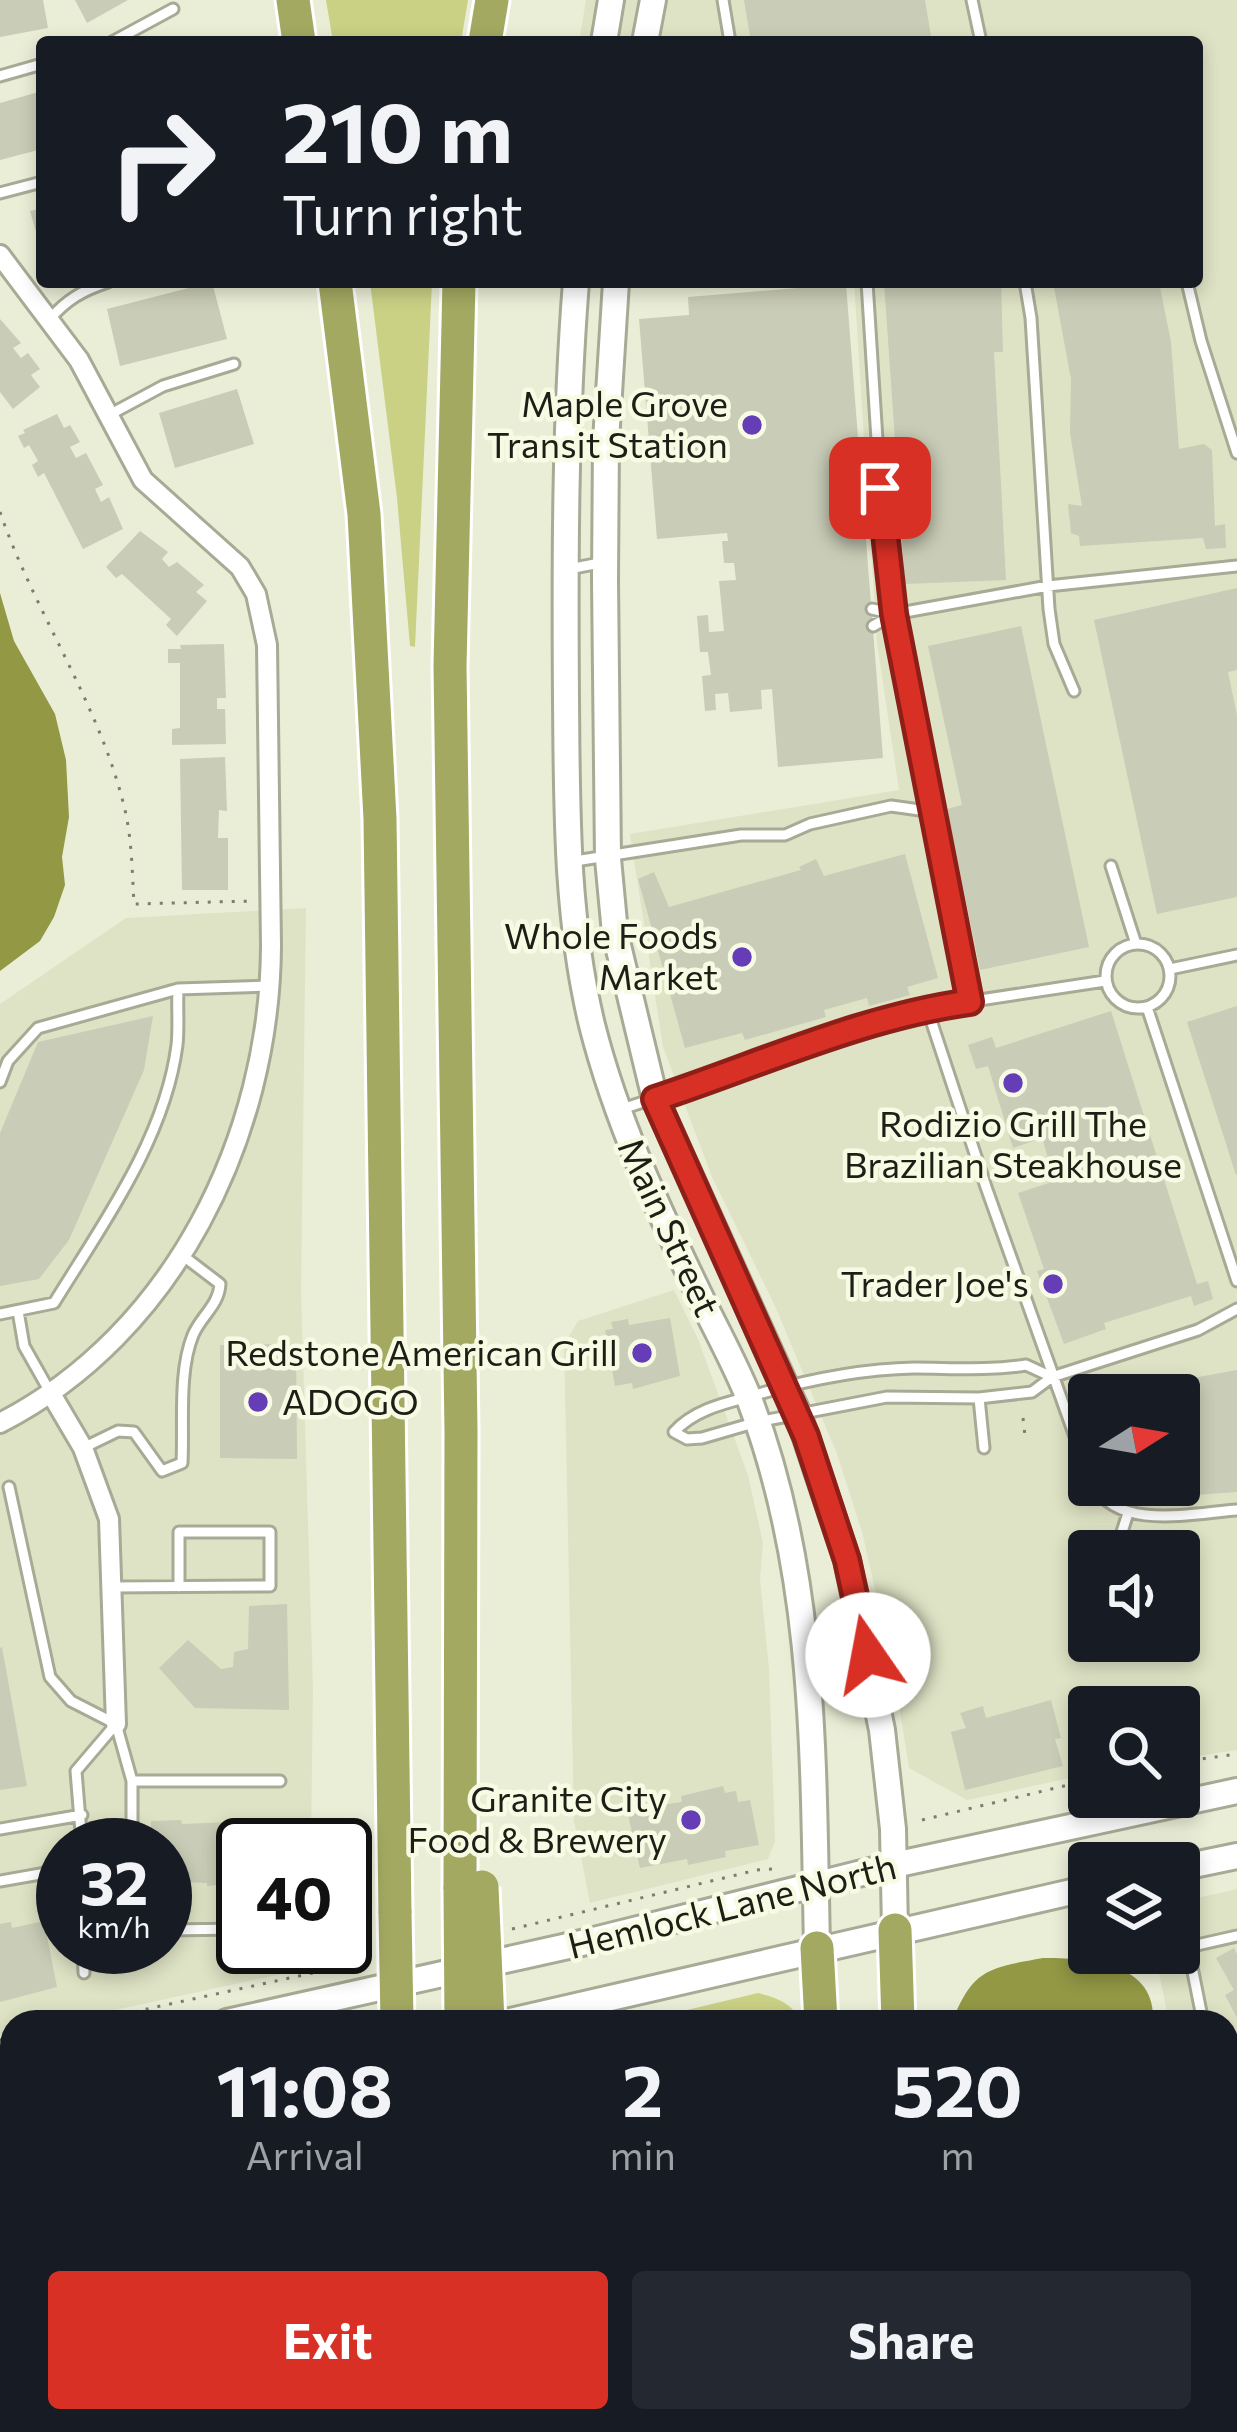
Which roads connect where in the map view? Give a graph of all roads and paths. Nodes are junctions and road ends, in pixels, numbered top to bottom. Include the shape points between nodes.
1 (492, 0) edge
2 (611, 0) edge
3 (653, 0) edge
4 (723, 0) edge
5 (972, 0) edge
6 (173, 9) dead end
7 (123, 36) edge
8 (486, 36) edge
9 (605, 36) edge
10 (646, 36) edge
11 (729, 36) edge
12 (980, 36) edge
13 (36, 66) edge
14 (0, 76) edge
15 (36, 184) edge
16 (0, 193) edge
17 (0, 255) edge
18 (90, 288) edge
19 (336, 288) edge
20 (459, 288) edge
21 (576, 288) edge
22 (616, 288) edge
23 (867, 288) edge
24 (1025, 288) edge
25 (1189, 288) edge
26 (49, 320) junction
27 (234, 364) dead end
28 (109, 415) junction
29 (1237, 453) edge
30 (0, 512) edge
31 (605, 562) junction
32 (1237, 566) edge
33 (565, 570) junction
34 (1048, 586) junction
35 (872, 609) dead end
36 (894, 614) junction
37 (873, 626) dead end
38 (1074, 691) dead end
39 (934, 812) junction
40 (608, 859) junction
41 (567, 861) junction
42 (1111, 866) dead end
43 (260, 901) junction
44 (1136, 944) junction
45 (1237, 956) edge
46 (1170, 969) junction
47 (1105, 981) junction
48 (270, 986) junction
49 (178, 989) junction
50 (970, 1002) junction
51 (1147, 1007) junction
52 (927, 1008) junction
53 (0, 1082) edge
54 (655, 1099) junction
55 (617, 1111) junction
56 (182, 1255) junction
57 (1237, 1281) edge
58 (1237, 1309) edge
59 (18, 1311) junction
60 (0, 1315) edge
61 (1052, 1377) junction
62 (786, 1386) junction
63 (50, 1392) junction
64 (748, 1396) junction
65 (979, 1398) junction
66 (798, 1414) junction
67 (1023, 1418) dead end
68 (1068, 1420) edge
69 (758, 1422) junction
70 (0, 1424) edge
71 (1025, 1436) dead end
72 (83, 1448) junction
73 (984, 1448) dead end
74 (9, 1487) dead end
75 (1117, 1506) edge
76 (1237, 1510) edge
77 (1128, 1513) junction
78 (1123, 1530) edge
79 (179, 1587) junction
80 (113, 1588) junction
81 (116, 1724) junction
82 (1237, 1754) edge
83 (1200, 1759) edge
84 (132, 1781) junction
85 (280, 1781) dead end
86 (1068, 1785) edge
87 (1237, 1791) edge
88 (82, 1815) joint
89 (132, 1818) edge
90 (922, 1820) dead end
91 (0, 1828) edge
92 (1237, 1856) edge
93 (1200, 1864) edge
94 (894, 1865) junction
95 (773, 1869) dead end
96 (36, 1875) edge
97 (0, 1881) edge
98 (815, 1886) junction
99 (471, 1888) junction
100 (1068, 1893) edge
101 (386, 1914) junction
102 (505, 1930) dead end
103 (895, 1930) junction
104 (1237, 1936) edge
105 (817, 1948) junction
106 (305, 1974) edge
107 (141, 2010) edge
108 (279, 2010) edge
109 (374, 2010) edge
110 (396, 2010) edge
111 (462, 2010) edge
112 (486, 2010) edge
113 (556, 2010) edge
114 (820, 2010) edge
115 (898, 2010) edge
116 (1201, 2010) edge

1 - 8 highway
2 - 9 street
3 - 10 street
4 - 11 lane
5 - 12 lane
6 - 7 lane
13 - 14 lane
15 - 16 lane
17 - 26 street
18 - 26 lane
19 - 101 highway via 365,531 380,819 394,1852
20 - 99 highway via 450,689
21 - 33 street, Main Street
22 - 31 street, Main Street
23 - 36 lane
24 - 34 lane
25 - 29 lane
26 - 28 street
27 - 28 lane via 163,386
28 - 43 street via 143,480 240,567 260,605 267,645
30 - 43 path via 123,801 134,904
31 - 33 lane
31 - 40 street, Main Street
32 - 34 lane
33 - 41 street, Main Street
34 - 36 lane
34 - 38 lane via 1054,644
35 - 36 lane
36 - 37 lane
36 - 39 lane
39 - 40 lane via 891,806 785,835
39 - 50 lane
40 - 41 lane
40 - 54 street, Main Street via 623,976
41 - 55 street, Main Street via 575,946
42 - 44 lane
43 - 48 street
44 - 46 lane via 1159,951
44 - 47 lane via 1113,955
45 - 46 lane
46 - 51 lane via 1168,988
47 - 50 lane
47 - 51 lane via 1125,1006
48 - 49 lane
48 - 56 street via 240,1136
49 - 53 lane via 38,1028
49 - 59 lane via 177,1046 126,1185 54,1303
50 - 52 lane
51 - 57 lane
52 - 54 lane
52 - 61 lane
54 - 55 lane
54 - 62 street, Main Street
55 - 64 street, Main Street
56 - 63 street via 102,1350
56 - 72 lane via 220,1284 187,1364 182,1462 162,1471 134,1432
58 - 61 lane via 1198,1330
59 - 60 lane
59 - 63 lane via 24,1346
61 - 62 lane via 1026,1365 916,1368
61 - 65 lane via 1032,1393
61 - 68 lane
62 - 64 lane
62 - 66 street, Main Street
63 - 70 street
63 - 72 street
64 - 69 street, Main Street
64 - 69 lane via 686,1419 674,1432 702,1438
65 - 66 lane via 887,1397
65 - 73 lane
66 - 69 lane
66 - 94 street, Main Street via 861,1618
67 - 71 path
69 - 98 street, Main Street via 806,1632
72 - 80 street via 109,1519
74 - 81 lane via 50,1677 70,1701
75 - 77 lane
76 - 77 lane
77 - 78 lane
79 - 79 lane via 270,1586 270,1532 179,1532
79 - 80 lane
80 - 81 street
81 - 84 lane
81 - 88 lane via 76,1771
82 - 83 path
84 - 85 lane
84 - 89 lane
86 - 90 path
87 - 94 street, Hemlock Lane North
88 - 91 lane
92 - 93 street
94 - 98 street, Hemlock Lane North
94 - 103 street, Main Street
95 - 102 path
96 - 97 lane
98 - 105 street, Main Street
98 - 108 street, Hemlock Lane North
99 - 111 highway, bridge
99 - 112 highway, bridge
100 - 103 street, Hemlock Lane North
101 - 109 highway
101 - 110 highway, bridge
103 - 105 street, Hemlock Lane North
103 - 115 highway
104 - 116 lane via 1188,1947
105 - 113 street, Hemlock Lane North
105 - 114 highway
106 - 107 path

